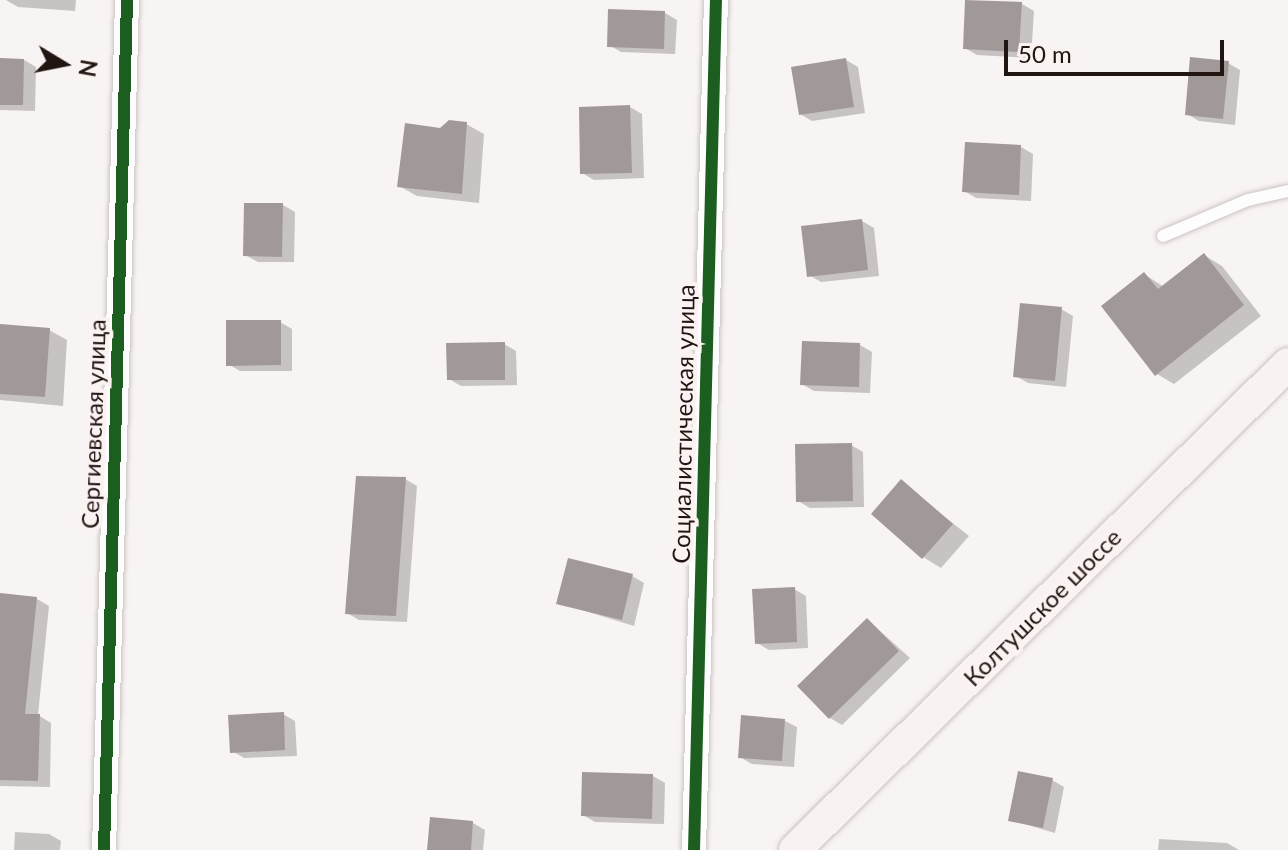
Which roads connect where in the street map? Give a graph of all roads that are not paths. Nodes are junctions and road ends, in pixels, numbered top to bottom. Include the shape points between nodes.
1 (127, 0) edge
2 (716, 0) edge
3 (1288, 191) edge
4 (1163, 236) dead end
5 (1288, 364) edge
6 (104, 850) edge
7 (694, 850) edge
8 (795, 850) edge

1 - 6 street, Сергиевская улица
2 - 7 street, Социалистическая улица
3 - 4 lane via 1225,208
5 - 8 main road, Колтушское шоссе

